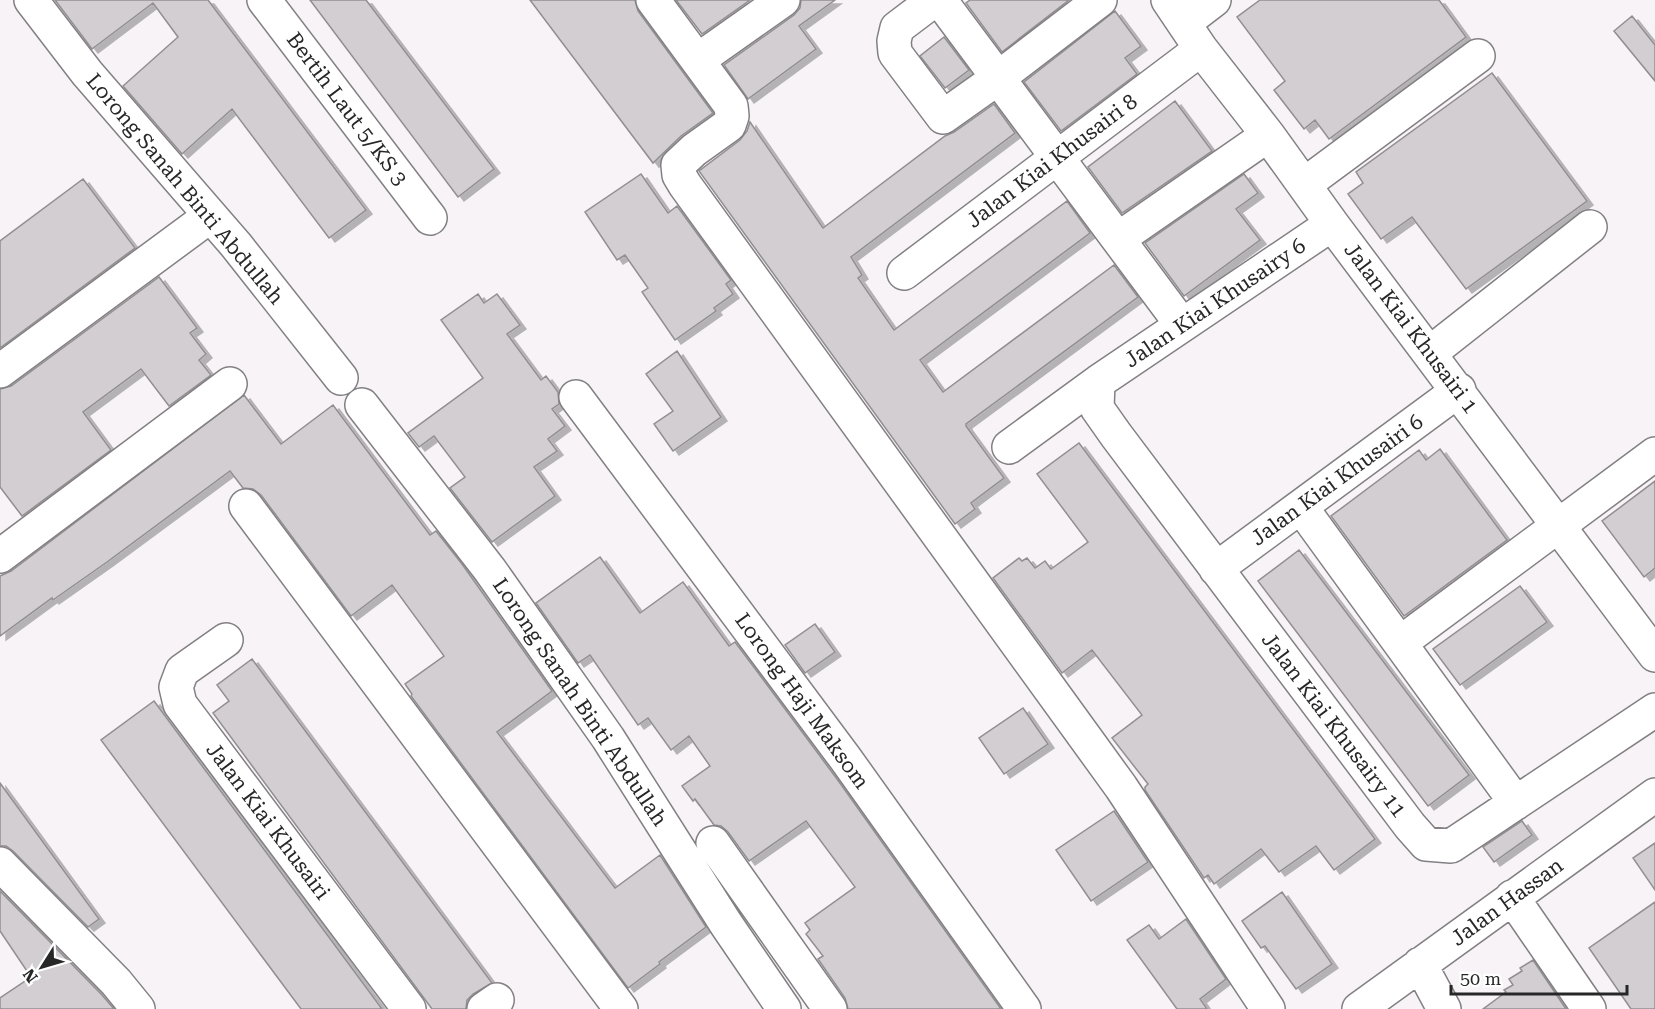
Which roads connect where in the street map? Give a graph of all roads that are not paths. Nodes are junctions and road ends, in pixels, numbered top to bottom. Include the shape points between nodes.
1 (31, 0) edge
2 (264, 0) edge
3 (653, 0) edge
4 (783, 0) edge
5 (934, 0) edge
6 (940, 0) edge
7 (1100, 0) edge
8 (1214, 0) edge
9 (1184, 24) edge
10 (1478, 56) dead end
11 (698, 60) junction
12 (998, 78) junction
13 (1268, 135) junction
14 (1057, 158) junction
15 (1305, 184) junction
16 (210, 216) junction
17 (430, 218) dead end
18 (1332, 224) junction
19 (1590, 227) dead end
20 (1118, 239) junction
21 (904, 273) dead end
22 (1182, 326) junction
23 (1430, 353) junction
24 (0, 370) edge
25 (341, 378) dead end
26 (1098, 382) junction
27 (230, 384) dead end
28 (1459, 390) junction
29 (576, 397) dead end
30 (362, 405) dead end
31 (1009, 447) dead end
32 (1655, 454) edge
33 (246, 506) dead end
34 (1300, 507) junction
35 (1558, 525) junction
36 (0, 556) edge
37 (1216, 569) junction
38 (226, 640) dead end
39 (1400, 643) junction
40 (1655, 654) edge
41 (1655, 710) edge
42 (1655, 795) edge
43 (1516, 803) junction
44 (713, 843) dead end
45 (0, 864) edge
46 (1512, 897) junction
47 (1420, 964) junction
48 (138, 1009) edge
49 (408, 1009) edge
50 (621, 1009) edge
51 (784, 1009) edge
52 (830, 1009) edge
53 (1024, 1009) edge
54 (1268, 1009) edge
55 (1359, 1009) edge
56 (1444, 1009) edge
57 (1589, 1009) edge

1 - 16 street, Lorong Sanah Binti Abdullah via 87,73
2 - 17 street, Bertih Laut 5/KS 3
3 - 11 street
4 - 11 street
5 - 12 street via 897,28 894,41 895,53 943,117
6 - 12 street
7 - 12 street
8 - 9 street, Jalan Kiai Khusairi 8
9 - 13 street, Jalan Kiai Khusairi 1
9 - 14 street, Jalan Kiai Khusairi 8
10 - 15 street
11 - 54 street via 731,106 732,116 729,126 678,165 685,185 1121,788
12 - 14 street
13 - 15 street, Jalan Kiai Khusairi 1
13 - 20 street
14 - 20 street
14 - 21 street, Jalan Kiai Khusairi 8
15 - 18 street, Jalan Kiai Khusairi 1
16 - 24 street
16 - 25 street, Lorong Sanah Binti Abdullah
18 - 22 street, Jalan Kiai Khusairy 6
18 - 23 street, Jalan Kiai Khusairi 1
19 - 23 street
20 - 22 street
22 - 26 street, Jalan Kiai Khusairy 6
23 - 28 street, Jalan Kiai Khusairi 1
26 - 31 street
26 - 37 street, Jalan Kiai Khusairy 11 via 1097,408
27 - 36 street
28 - 34 street, Jalan Kiai Khusairi 6
28 - 35 street, Jalan Kiai Khusairi 1
29 - 53 street, Lorong Haji Maksom via 846,758
30 - 51 street, Lorong Sanah Binti Abdullah via 503,589 608,738
32 - 35 street
33 - 50 street
34 - 37 street, Jalan Kiai Khusairi 6
34 - 39 street
35 - 39 street
35 - 40 street, Jalan Kiai Khusairi 1
37 - 43 street, Jalan Kiai Khusairy 11 via 1425,844 1451,846
38 - 49 street, Jalan Kiai Khusairi via 182,671 176,687 180,704
39 - 43 street
41 - 43 street, Jalan Kiai Khusairy 11
42 - 46 street, Jalan Hassan
44 - 52 street
45 - 48 street via 117,982
46 - 47 street, Jalan Hassan
46 - 57 street
47 - 55 street, Jalan Hassan
47 - 56 street

